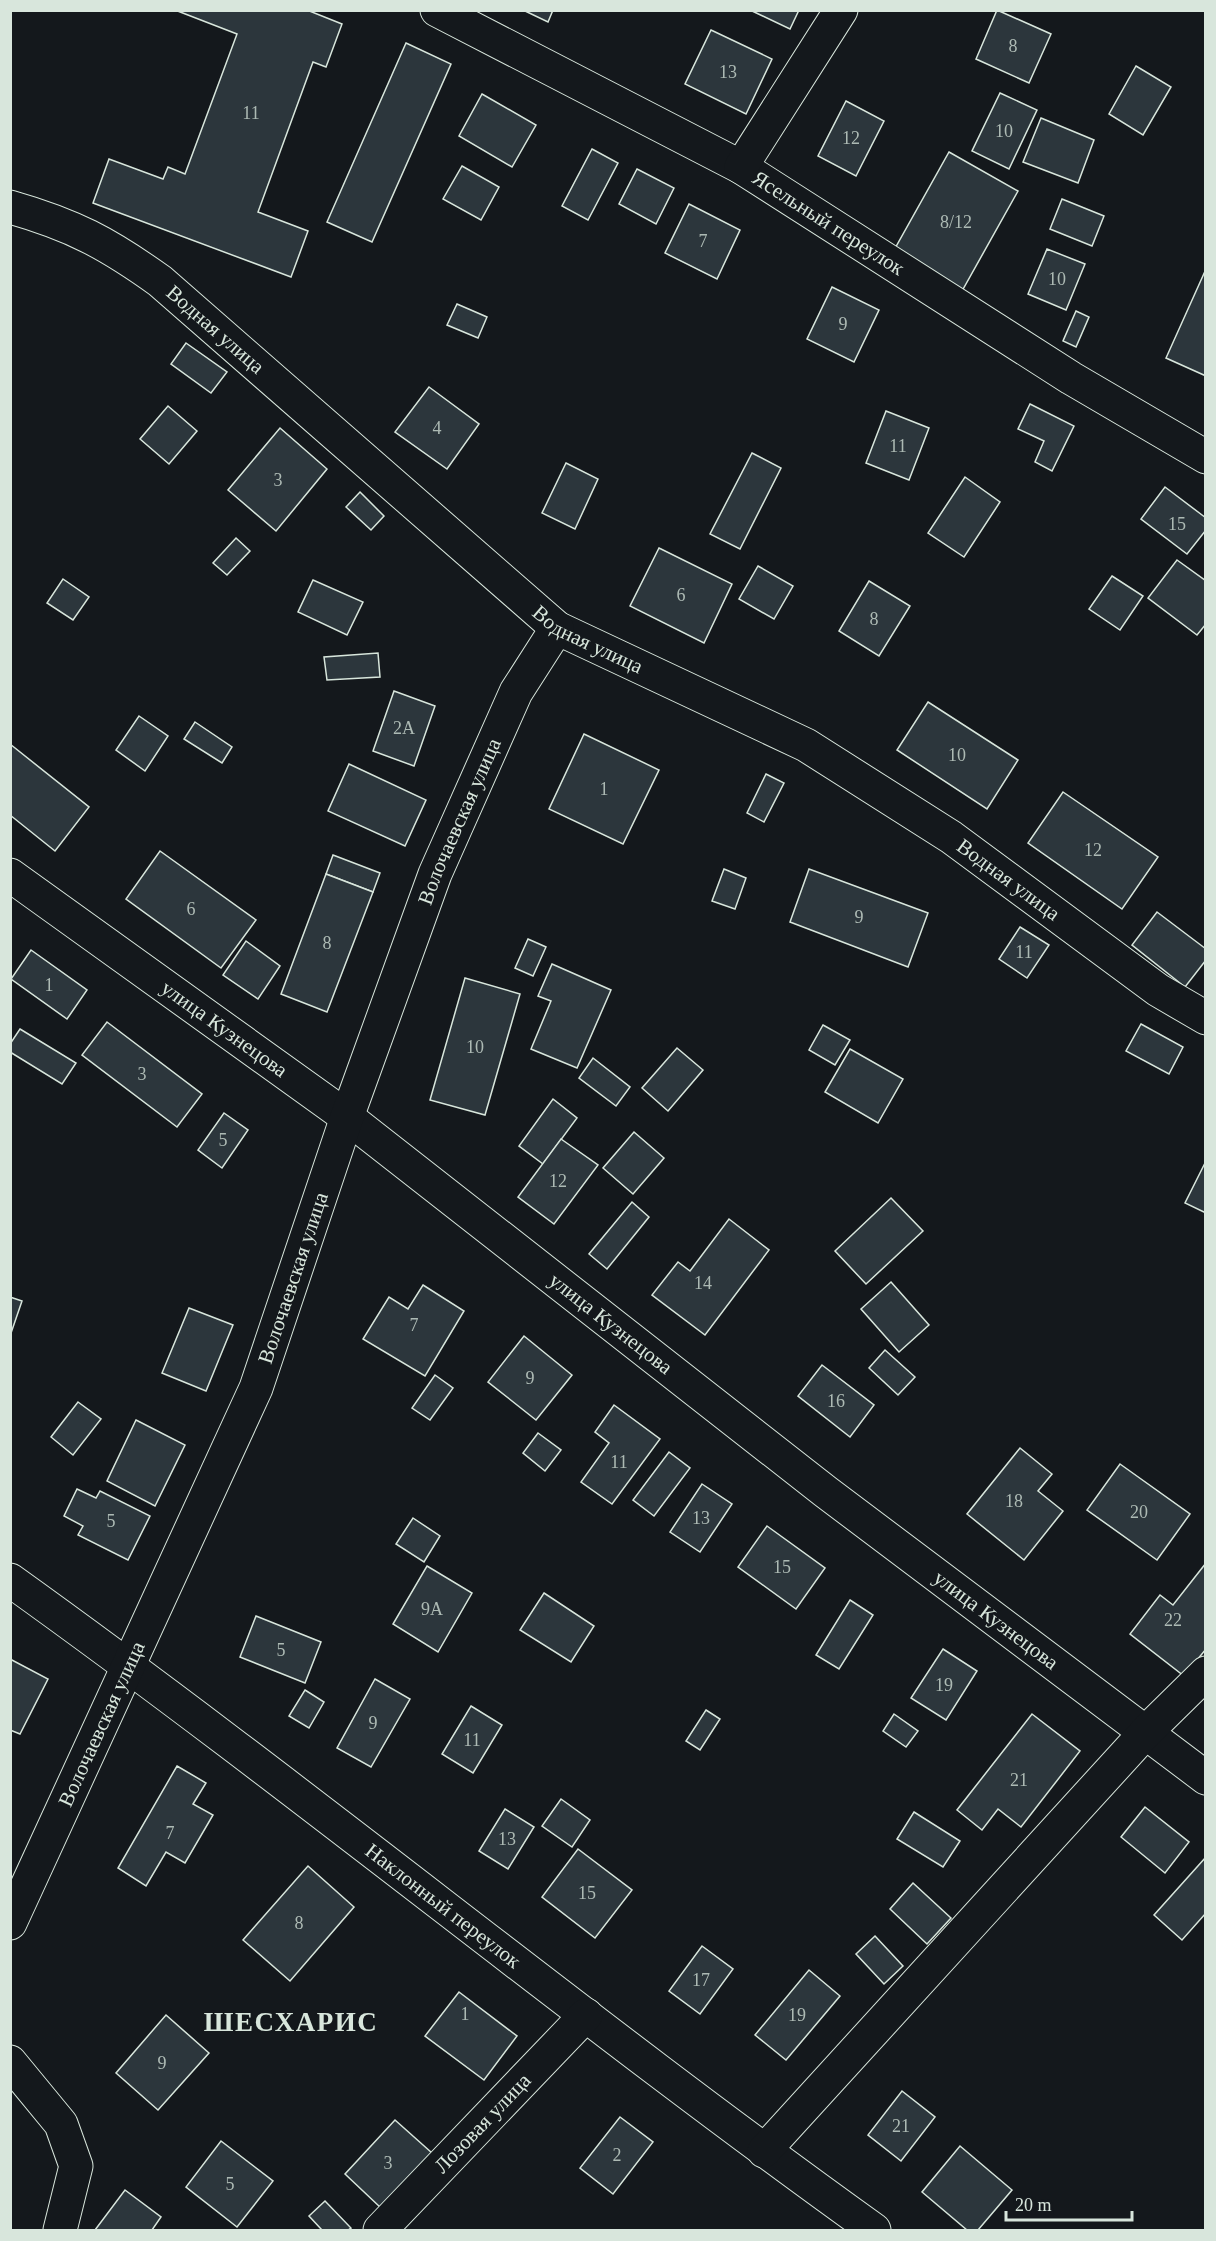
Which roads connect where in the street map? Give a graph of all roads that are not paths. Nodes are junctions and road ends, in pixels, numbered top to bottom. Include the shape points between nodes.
1 (438, 10) edge
2 (842, 10) edge
3 (741, 167) junction
4 (10, 207) edge
5 (1206, 457) edge
6 (557, 628) junction
7 (10, 875) edge
8 (1206, 1018) edge
9 (347, 1117) junction
10 (10, 1580) edge
11 (128, 1664) junction
12 (1206, 1673) edge
13 (1146, 1732) junction
14 (1206, 1778) edge
15 (10, 1923) edge
16 (586, 2015) junction
17 (10, 2062) edge
18 (764, 2151) junction
19 (60, 2230) edge
20 (380, 2230) edge
21 (874, 2230) edge

1 - 3 street, Ясельный переулок
2 - 3 street
3 - 5 street, Ясельный переулок via 1081,384
4 - 6 street, Водная улица via 59,221 114,248 160,281
6 - 8 street, Водная улица via 806,745 951,837 1158,990
6 - 9 street, Волочаевская улица via 516,692 435,874
7 - 9 street, улица Кузнецова
9 - 11 street, Волочаевская улица via 256,1388
9 - 13 street, улица Кузнецова via 826,1492
10 - 11 street, Наклонный переулок
11 - 15 street, Волочаевская улица
11 - 16 street, Наклонный переулок
12 - 13 street
13 - 14 street, улица Кузнецова
13 - 18 street
16 - 18 street, Наклонный переулок
16 - 20 street, Лозовая улица
17 - 19 street via 61,2124 76,2166
18 - 21 street, Наклонный переулок

